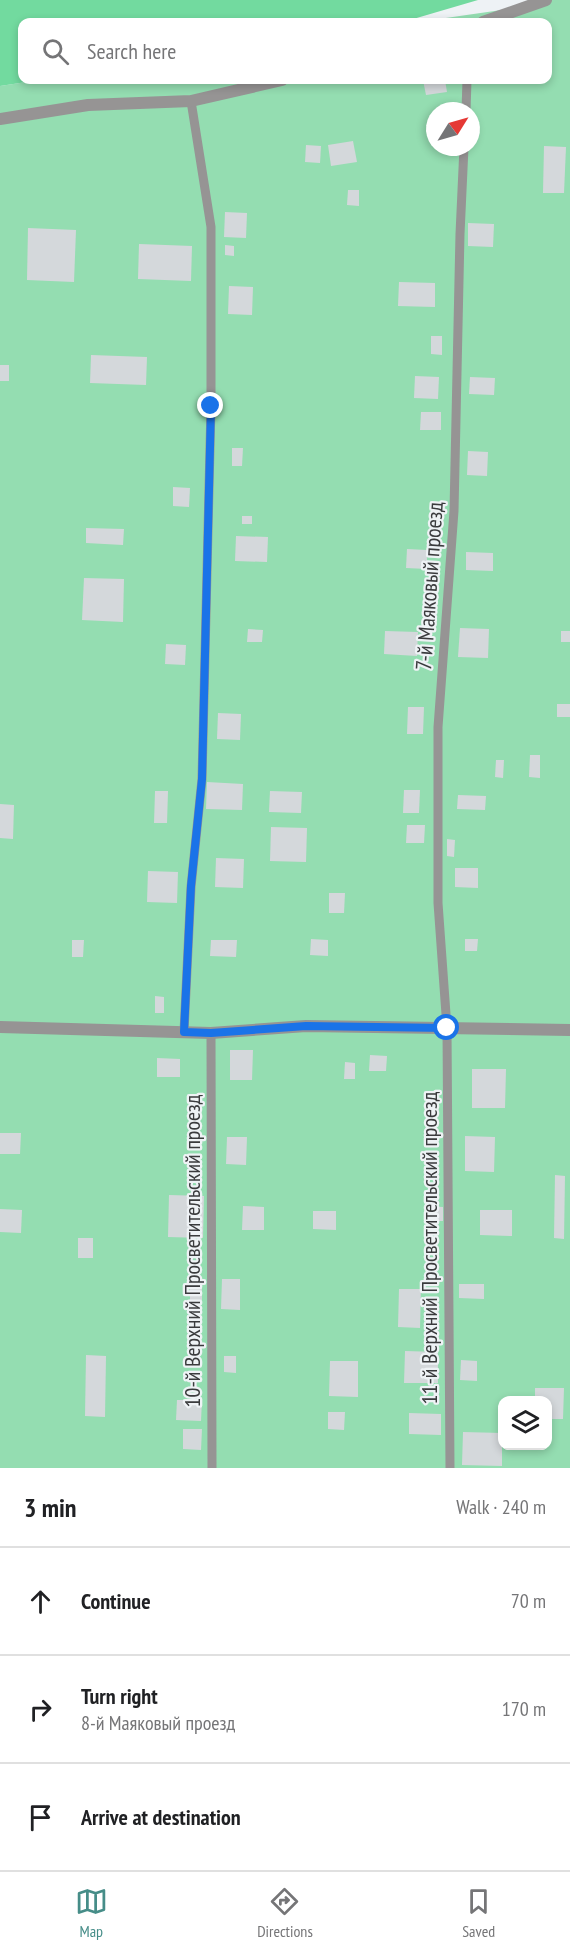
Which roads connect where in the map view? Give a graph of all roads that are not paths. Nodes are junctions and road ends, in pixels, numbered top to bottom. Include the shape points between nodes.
1 (546, 0) edge
2 (494, 18) edge
3 (265, 84) edge
4 (467, 84) edge
5 (191, 101) junction
6 (466, 102) edge
7 (0, 119) edge
8 (464, 156) edge
9 (0, 1027) edge
10 (447, 1028) junction
11 (570, 1030) edge
12 (184, 1032) junction
13 (211, 1033) junction
14 (212, 1468) edge
15 (450, 1468) edge

1 - 2 street
3 - 5 street
4 - 6 lane
5 - 7 street via 88,105
5 - 12 lane via 211,227 211,406 202,779 191,886
8 - 10 lane, 7-й Маяковый проезд via 454,511 438,727 438,903
9 - 12 street
10 - 11 street
10 - 13 street via 306,1026
10 - 15 lane, 11-й Верхний Просветительский проезд
12 - 13 street
13 - 14 lane, 10-й Верхний Просветительский проезд

